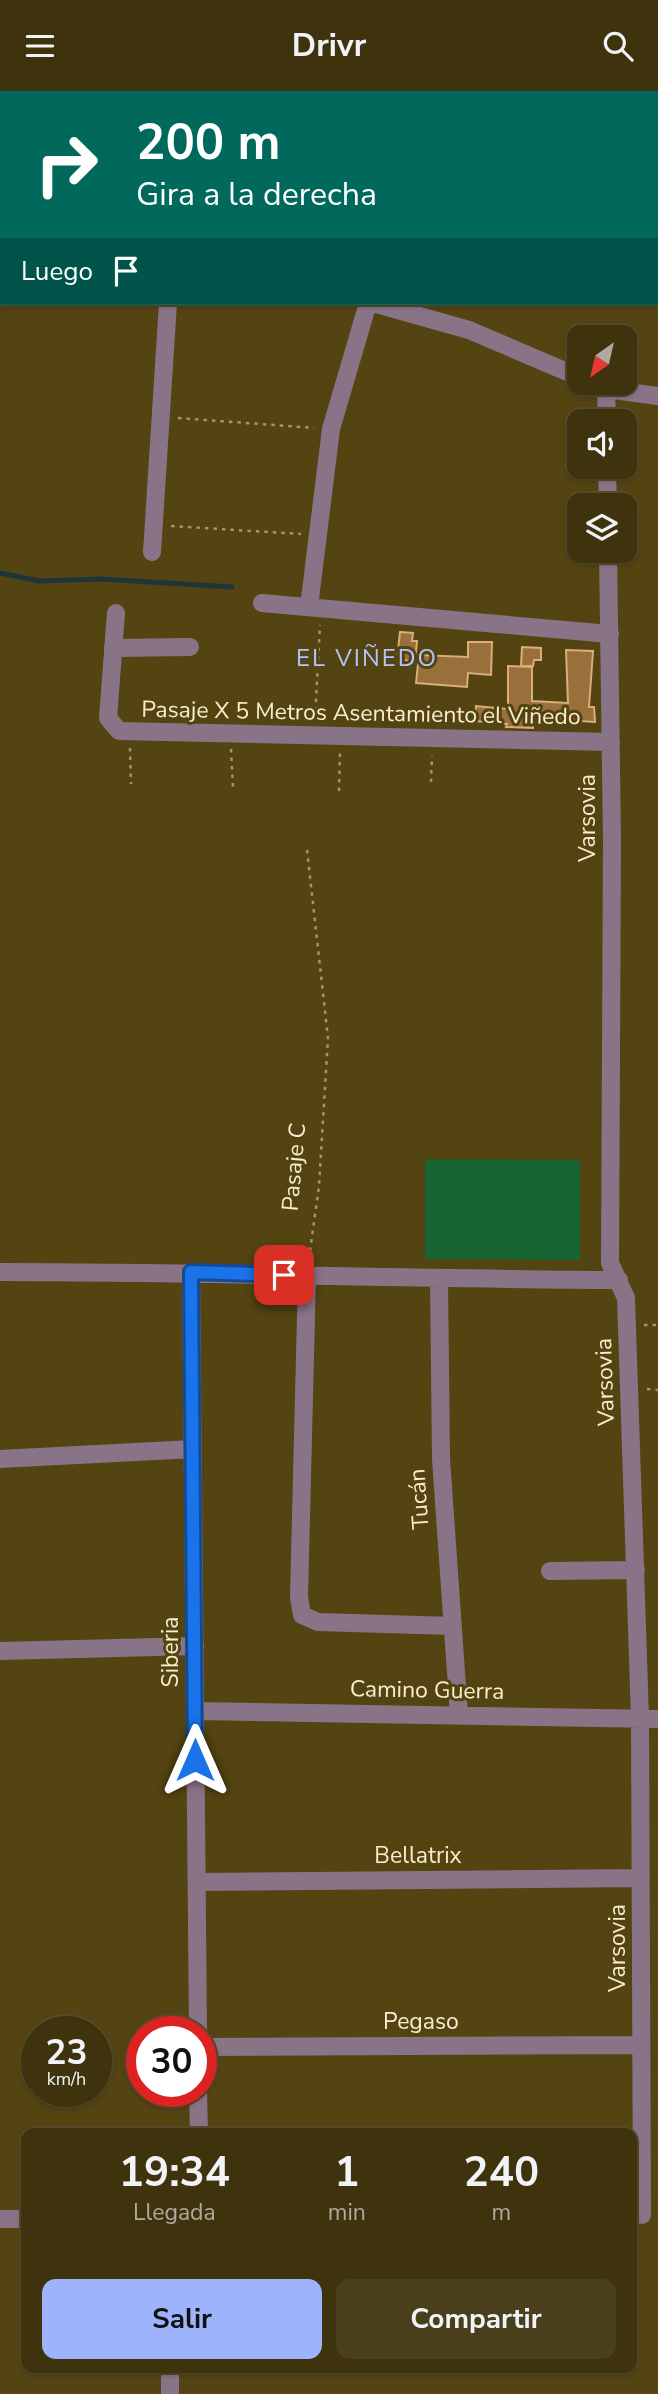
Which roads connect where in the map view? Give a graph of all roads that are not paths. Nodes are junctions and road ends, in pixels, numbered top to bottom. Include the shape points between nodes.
1 (168, 305) edge
2 (369, 305) edge
3 (377, 305) edge
4 (567, 372) edge
5 (637, 392) edge
6 (658, 395) edge
7 (152, 552) dead end
8 (608, 563) edge
9 (262, 603) dead end
10 (315, 608) junction
11 (116, 613) dead end
12 (610, 634) junction
13 (190, 647) dead end
14 (113, 648) junction
15 (611, 742) junction
16 (0, 1272) edge
17 (191, 1272) junction
18 (307, 1276) junction
19 (439, 1279) junction
20 (619, 1280) junction
21 (193, 1450) junction
22 (0, 1459) edge
23 (636, 1570) junction
24 (551, 1571) dead end
25 (452, 1626) junction
26 (195, 1646) junction
27 (0, 1651) edge
28 (195, 1711) junction
29 (459, 1715) junction
30 (649, 1718) edge
31 (641, 1878) junction
32 (197, 1882) junction
33 (650, 2002) edge
34 (198, 2016) edge
35 (641, 2045) junction
36 (217, 2047) edge
37 (198, 2107) edge
38 (199, 2128) edge
39 (644, 2215) edge
40 (0, 2219) edge
41 (21, 2219) edge
42 (170, 2373) edge
43 (170, 2394) edge

1 - 7 street
2 - 10 street via 331,429 318,535
3 - 4 street via 470,330
5 - 6 street
8 - 12 street, Varsovia
9 - 10 street
10 - 12 street
11 - 14 street
12 - 15 street, Varsovia
13 - 14 street
14 - 15 street, Pasaje X 5 Metros Asentamiento el Viñedo via 108,718 111,726 130,734
15 - 20 street, Varsovia via 610,1263
16 - 17 street
17 - 18 street
17 - 21 street, Siberia
18 - 19 street
18 - 25 street via 302,1615 318,1622
19 - 20 street
19 - 25 street, Tucán via 441,1459
20 - 23 street, Varsovia via 626,1298
21 - 22 street
21 - 26 street, Siberia
23 - 24 street
23 - 30 street, Varsovia
25 - 29 street, Tucán
26 - 27 street
26 - 28 street, Siberia
28 - 29 street, Camino Guerra
28 - 32 street, Siberia
29 - 30 street, Camino Guerra
30 - 31 street, Varsovia
31 - 32 street, Bellatrix
31 - 33 street, Varsovia
32 - 34 street, Siberia
33 - 35 street, Varsovia
35 - 36 street, Pegaso
35 - 39 street, Varsovia
37 - 38 street
40 - 41 street
42 - 43 street

